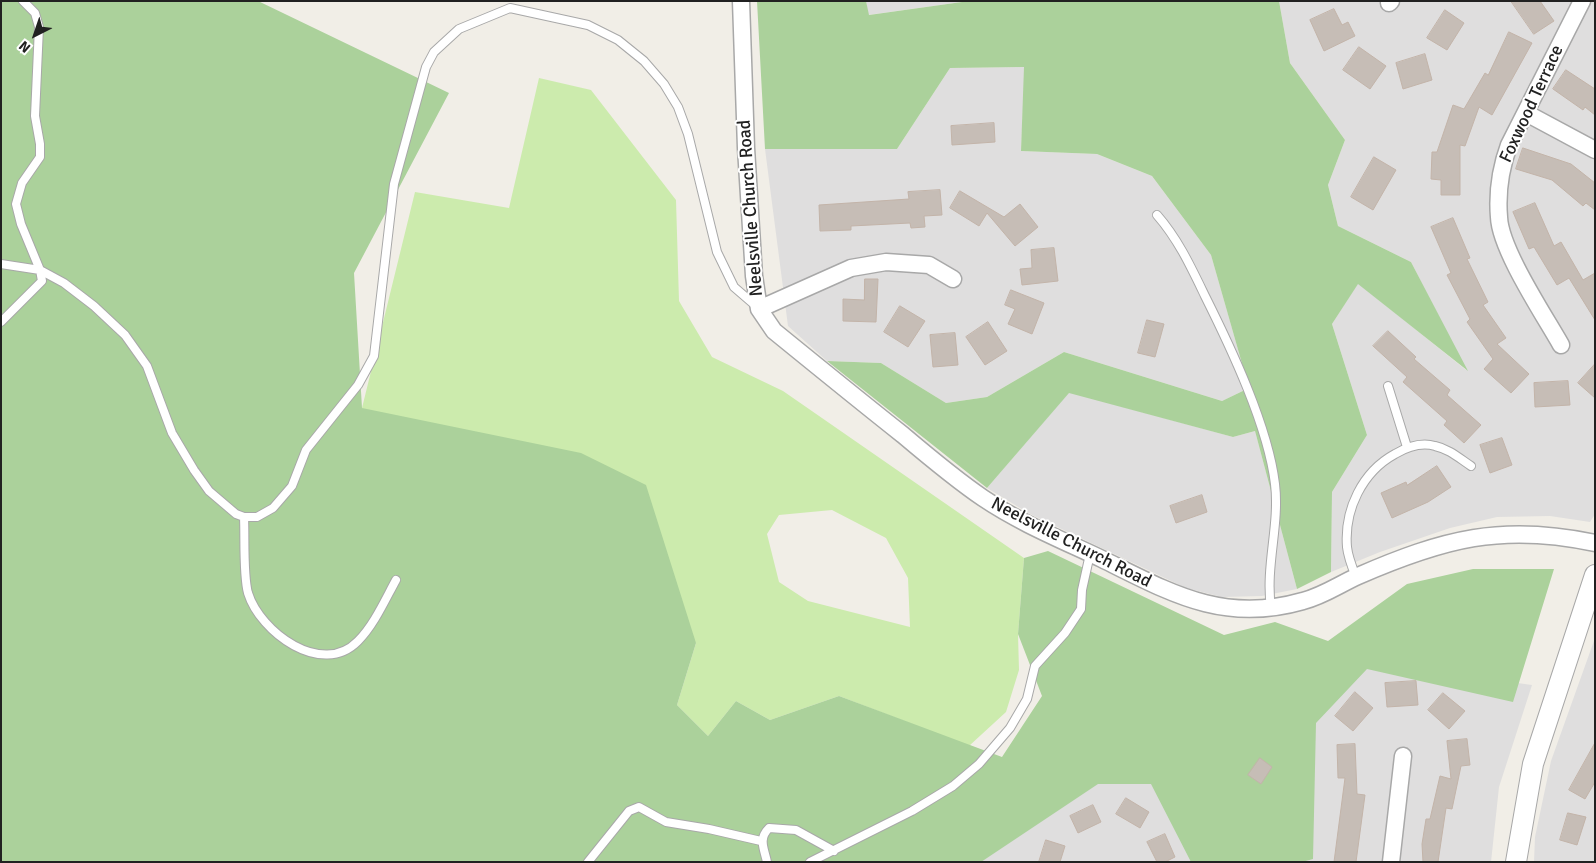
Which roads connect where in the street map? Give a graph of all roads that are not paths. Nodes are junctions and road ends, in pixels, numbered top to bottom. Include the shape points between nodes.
1 (23, 1) edge
2 (741, 1) edge
3 (1582, 1) edge
4 (510, 5) edge
5 (1526, 113) junction
6 (1595, 150) edge
7 (1157, 215) dead end
8 (1, 264) edge
9 (40, 270) junction
10 (954, 278) dead end
11 (759, 309) junction
12 (1, 322) edge
13 (1561, 345) dead end
14 (1388, 386) dead end
15 (1407, 446) junction
16 (1471, 466) dead end
17 (244, 517) junction
18 (1595, 543) edge
19 (1090, 554) junction
20 (1595, 575) edge
21 (1356, 577) junction
22 (396, 580) dead end
23 (1270, 608) junction
24 (1403, 756) dead end
25 (761, 841) junction
26 (834, 851) junction
27 (588, 862) edge
28 (767, 862) edge
29 (810, 862) edge
30 (1392, 862) edge
31 (1516, 862) edge

1 - 9 lane via 35,13 39,27 36,116 40,157 22,183 16,204
2 - 11 street, Neelsville Church Road via 746,148
3 - 5 street, Foxwood Terrace
4 - 11 lane via 588,25 618,40 644,61 664,84 678,107 688,134 717,252 734,287
4 - 17 lane via 459,29 434,52 426,67 394,184 374,356 358,385 306,450 292,486 284,497 257,517
5 - 6 street
5 - 13 street, Foxwood Terrace via 1502,166 1498,218 1508,250
7 - 23 lane via 1181,248 1226,338 1268,454 1275,493 1268,575
8 - 9 lane
9 - 12 lane via 42,281
9 - 17 lane via 64,283 125,335 147,366 172,433 194,470 214,496
10 - 11 street via 929,265 878,264 851,268
11 - 19 street, Neelsville Church Road via 774,330 983,498
14 - 15 lane
15 - 16 lane via 1433,445 1450,451
15 - 21 lane via 1376,466 1356,495 1347,547
17 - 22 lane via 248,592 254,608 264,623 304,652 343,652 358,641
18 - 21 street, Neelsville Church Road via 1520,532 1491,534 1415,553
19 - 23 street, Neelsville Church Road via 1185,599 1232,609
19 - 26 lane via 1081,608 1035,666 1027,699 1004,735 979,764 953,786
20 - 31 street via 1533,764
21 - 23 street, Neelsville Church Road via 1305,601
24 - 30 street
25 - 26 lane via 769,828 787,828
25 - 27 lane via 666,822 639,807 629,811
25 - 28 lane
26 - 29 lane

